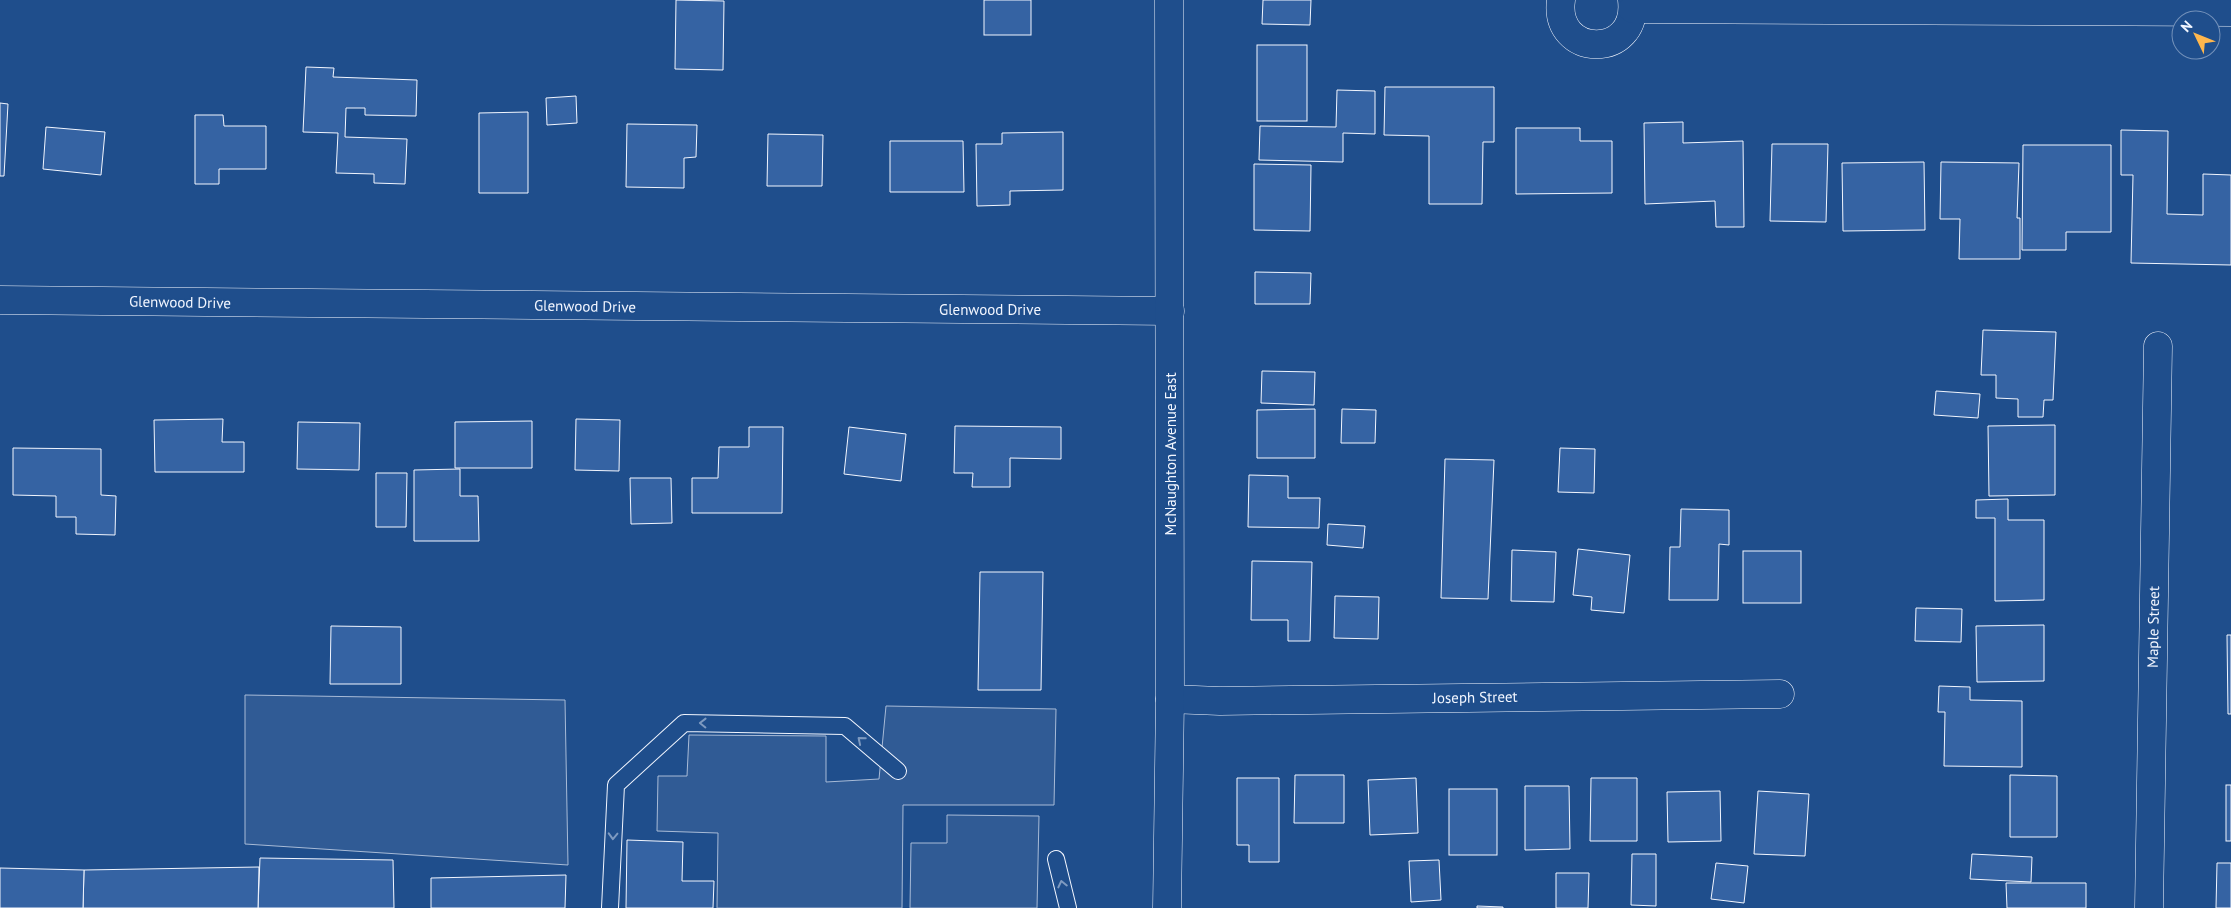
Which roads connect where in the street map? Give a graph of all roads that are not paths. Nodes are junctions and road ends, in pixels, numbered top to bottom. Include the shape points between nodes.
1 (1169, 0) edge
2 (1561, 0) edge
3 (1632, 5) edge
4 (2231, 12) edge
5 (0, 300) edge
6 (1170, 311) junction
7 (2158, 346) dead end
8 (1780, 694) dead end
9 (1170, 699) junction
10 (898, 771) dead end
11 (1056, 859) dead end
12 (610, 908) edge
13 (1068, 908) edge
14 (1167, 908) edge
15 (2149, 908) edge

1 - 6 street, McNaughton Avenue East
2 - 3 street via 1562,22 1578,40 1590,45 1603,45 1624,33 1630,22
3 - 4 street
5 - 6 street, Glenwood Drive
6 - 9 street, McNaughton Avenue East
7 - 15 street, Maple Street
8 - 9 street, Joseph Street
9 - 14 street, McNaughton Avenue East
10 -> 12 lane via 845,726 684,723 616,785
13 -> 11 lane

